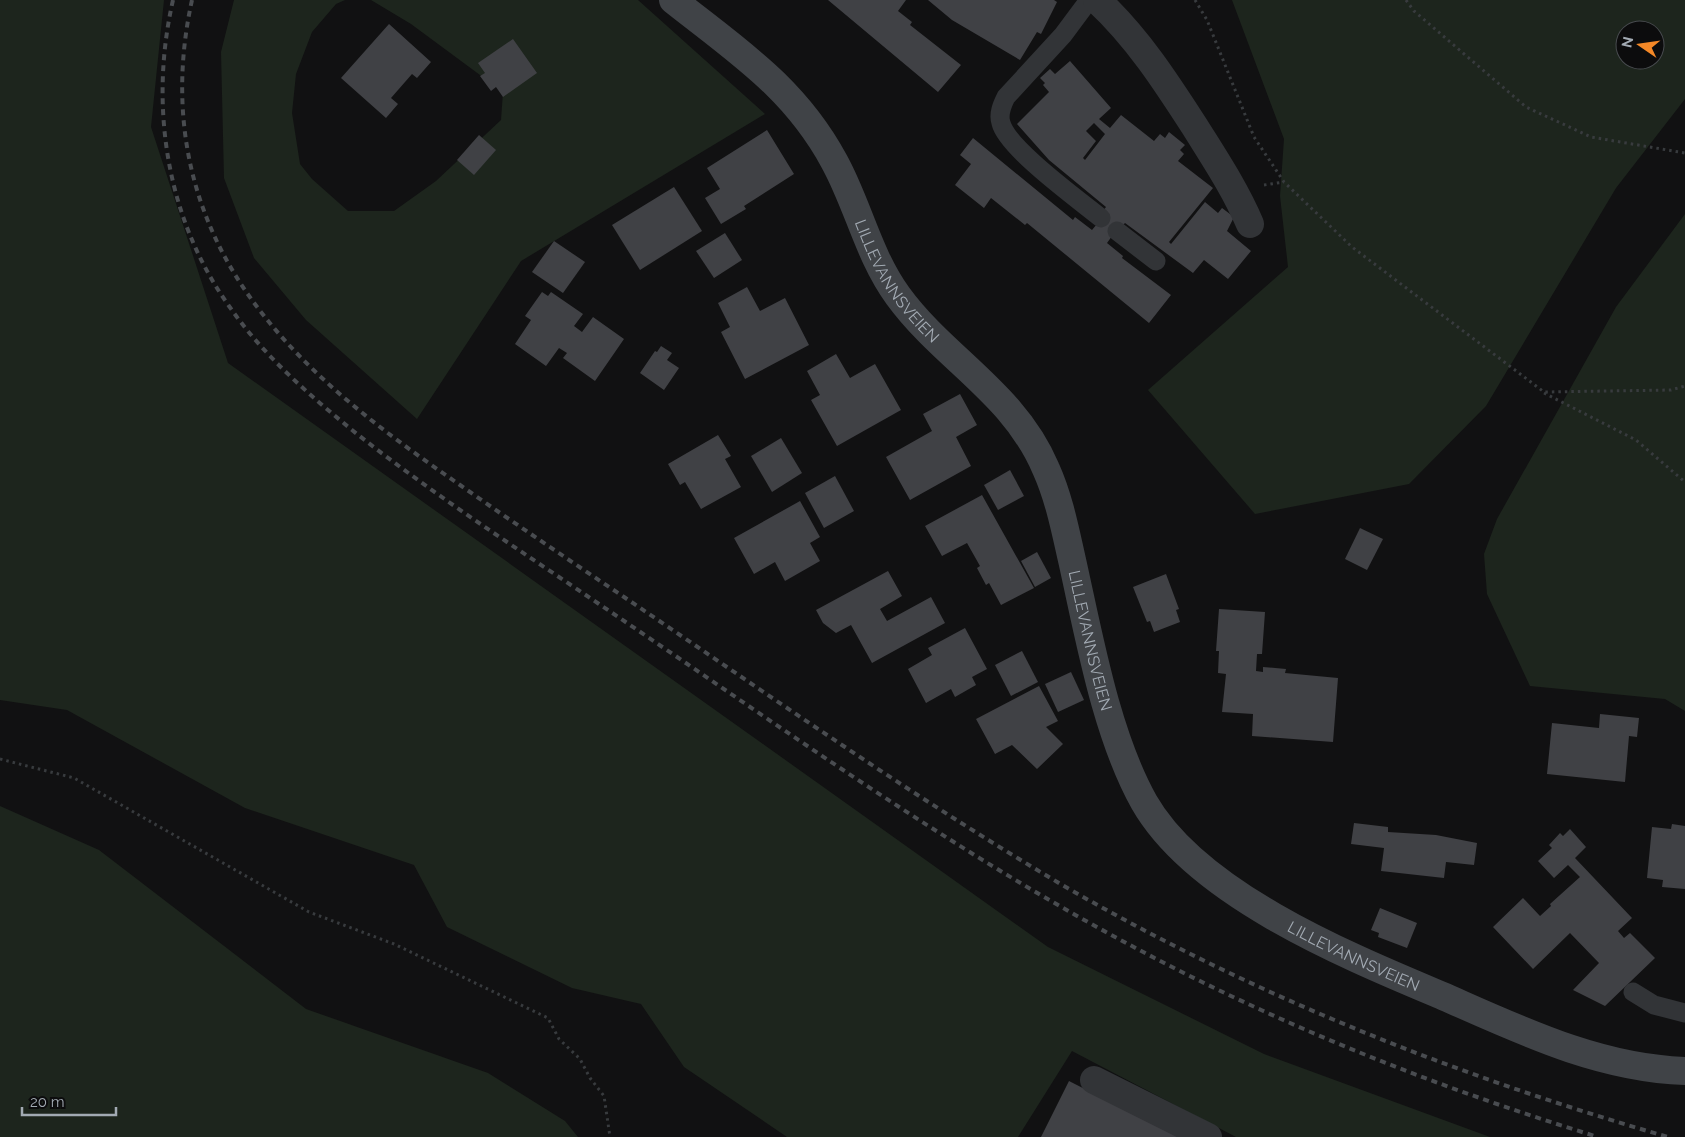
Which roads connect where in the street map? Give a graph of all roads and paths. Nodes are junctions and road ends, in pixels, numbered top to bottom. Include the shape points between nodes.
1 (673, 0) edge
2 (1089, 0) edge
3 (1097, 0) edge
4 (1195, 0) edge
5 (1406, 0) edge
6 (1685, 153) edge
7 (1101, 218) dead end
8 (1250, 224) dead end
9 (1116, 230) dead end
10 (1156, 261) dead end
11 (1685, 386) edge
12 (1544, 392) junction
13 (1685, 482) edge
14 (0, 759) edge
15 (1633, 992) dead end
16 (1685, 1013) edge
17 (1685, 1072) edge
18 (1094, 1080) dead end
19 (610, 1137) edge
20 (1208, 1137) edge

1 - 17 street, LILLEVANNSVEIEN via 771,78 796,104 835,162 878,263 897,295 924,328 992,389 1032,439 1047,470 1060,511 1091,646 1128,769 1146,805 1177,844 1213,876 1301,932 1415,985 1550,1042 1608,1061
2 - 7 lane via 1063,35 1006,97 1000,122 1019,149
3 - 8 street via 1119,20 1154,66 1235,190
4 - 12 path via 1207,20 1254,137 1284,182 1352,247
5 - 6 path via 1414,11 1526,107 1591,137
9 - 10 lane
11 - 12 path via 1671,390
12 - 13 path via 1636,440
14 - 19 path via 74,778 309,912 394,944 548,1018 559,1039 580,1058 604,1096
15 - 16 lane via 1654,1005
18 - 20 street

